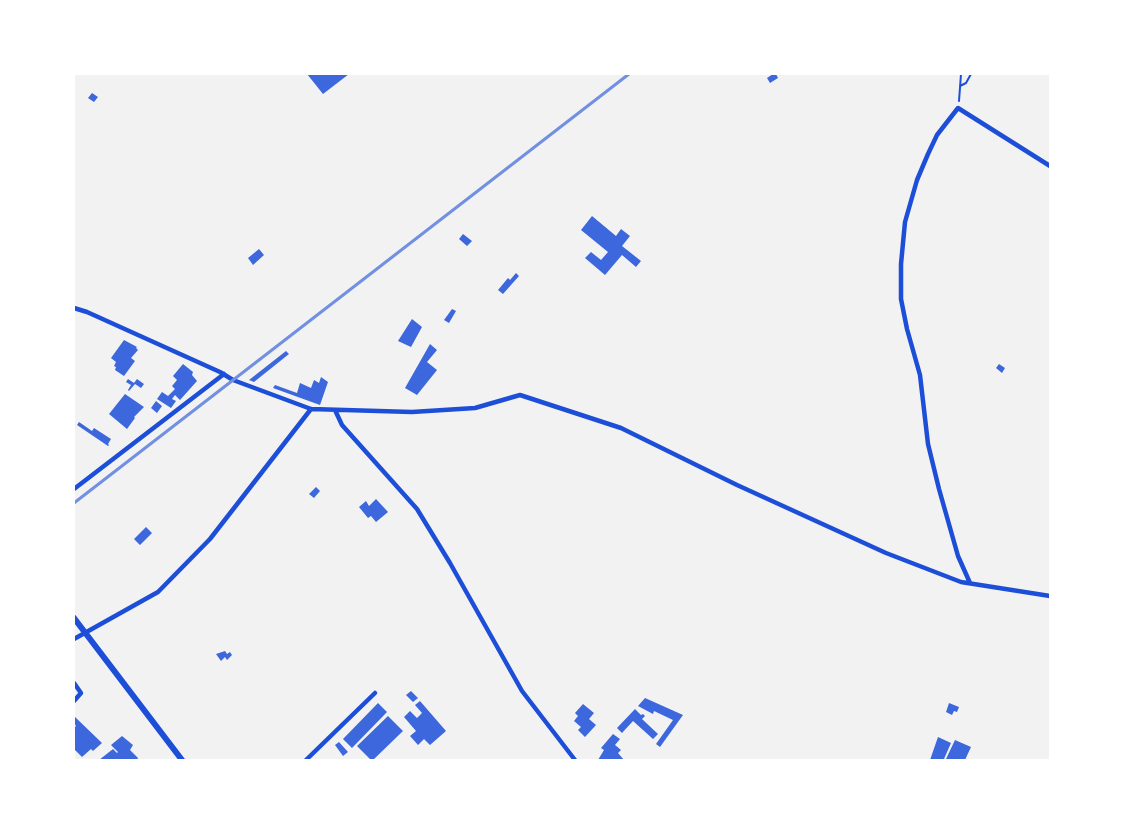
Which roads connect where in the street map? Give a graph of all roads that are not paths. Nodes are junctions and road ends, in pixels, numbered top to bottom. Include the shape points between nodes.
1 (1050, 166) edge
2 (74, 308) edge
3 (224, 374) junction
4 (311, 409) junction
5 (335, 410) junction
6 (74, 489) edge
7 (970, 583) junction
8 (1050, 596) edge
9 (75, 619) edge
10 (74, 639) edge
11 (74, 683) edge
12 (375, 692) dead end
13 (74, 701) edge
14 (182, 760) edge
15 (306, 760) edge
16 (575, 760) edge

1 - 7 street via 958,108 928,154 904,222 901,299 920,375 928,444 938,489 958,556
2 - 3 street
3 - 4 street
3 - 6 street
4 - 5 street
4 - 10 street via 210,539 158,592
5 - 7 street via 412,412 475,408 520,395 621,428 886,553
5 - 16 street via 342,425 417,510 522,691
7 - 8 street
9 - 14 main road
11 - 13 street via 81,693
12 - 15 street

